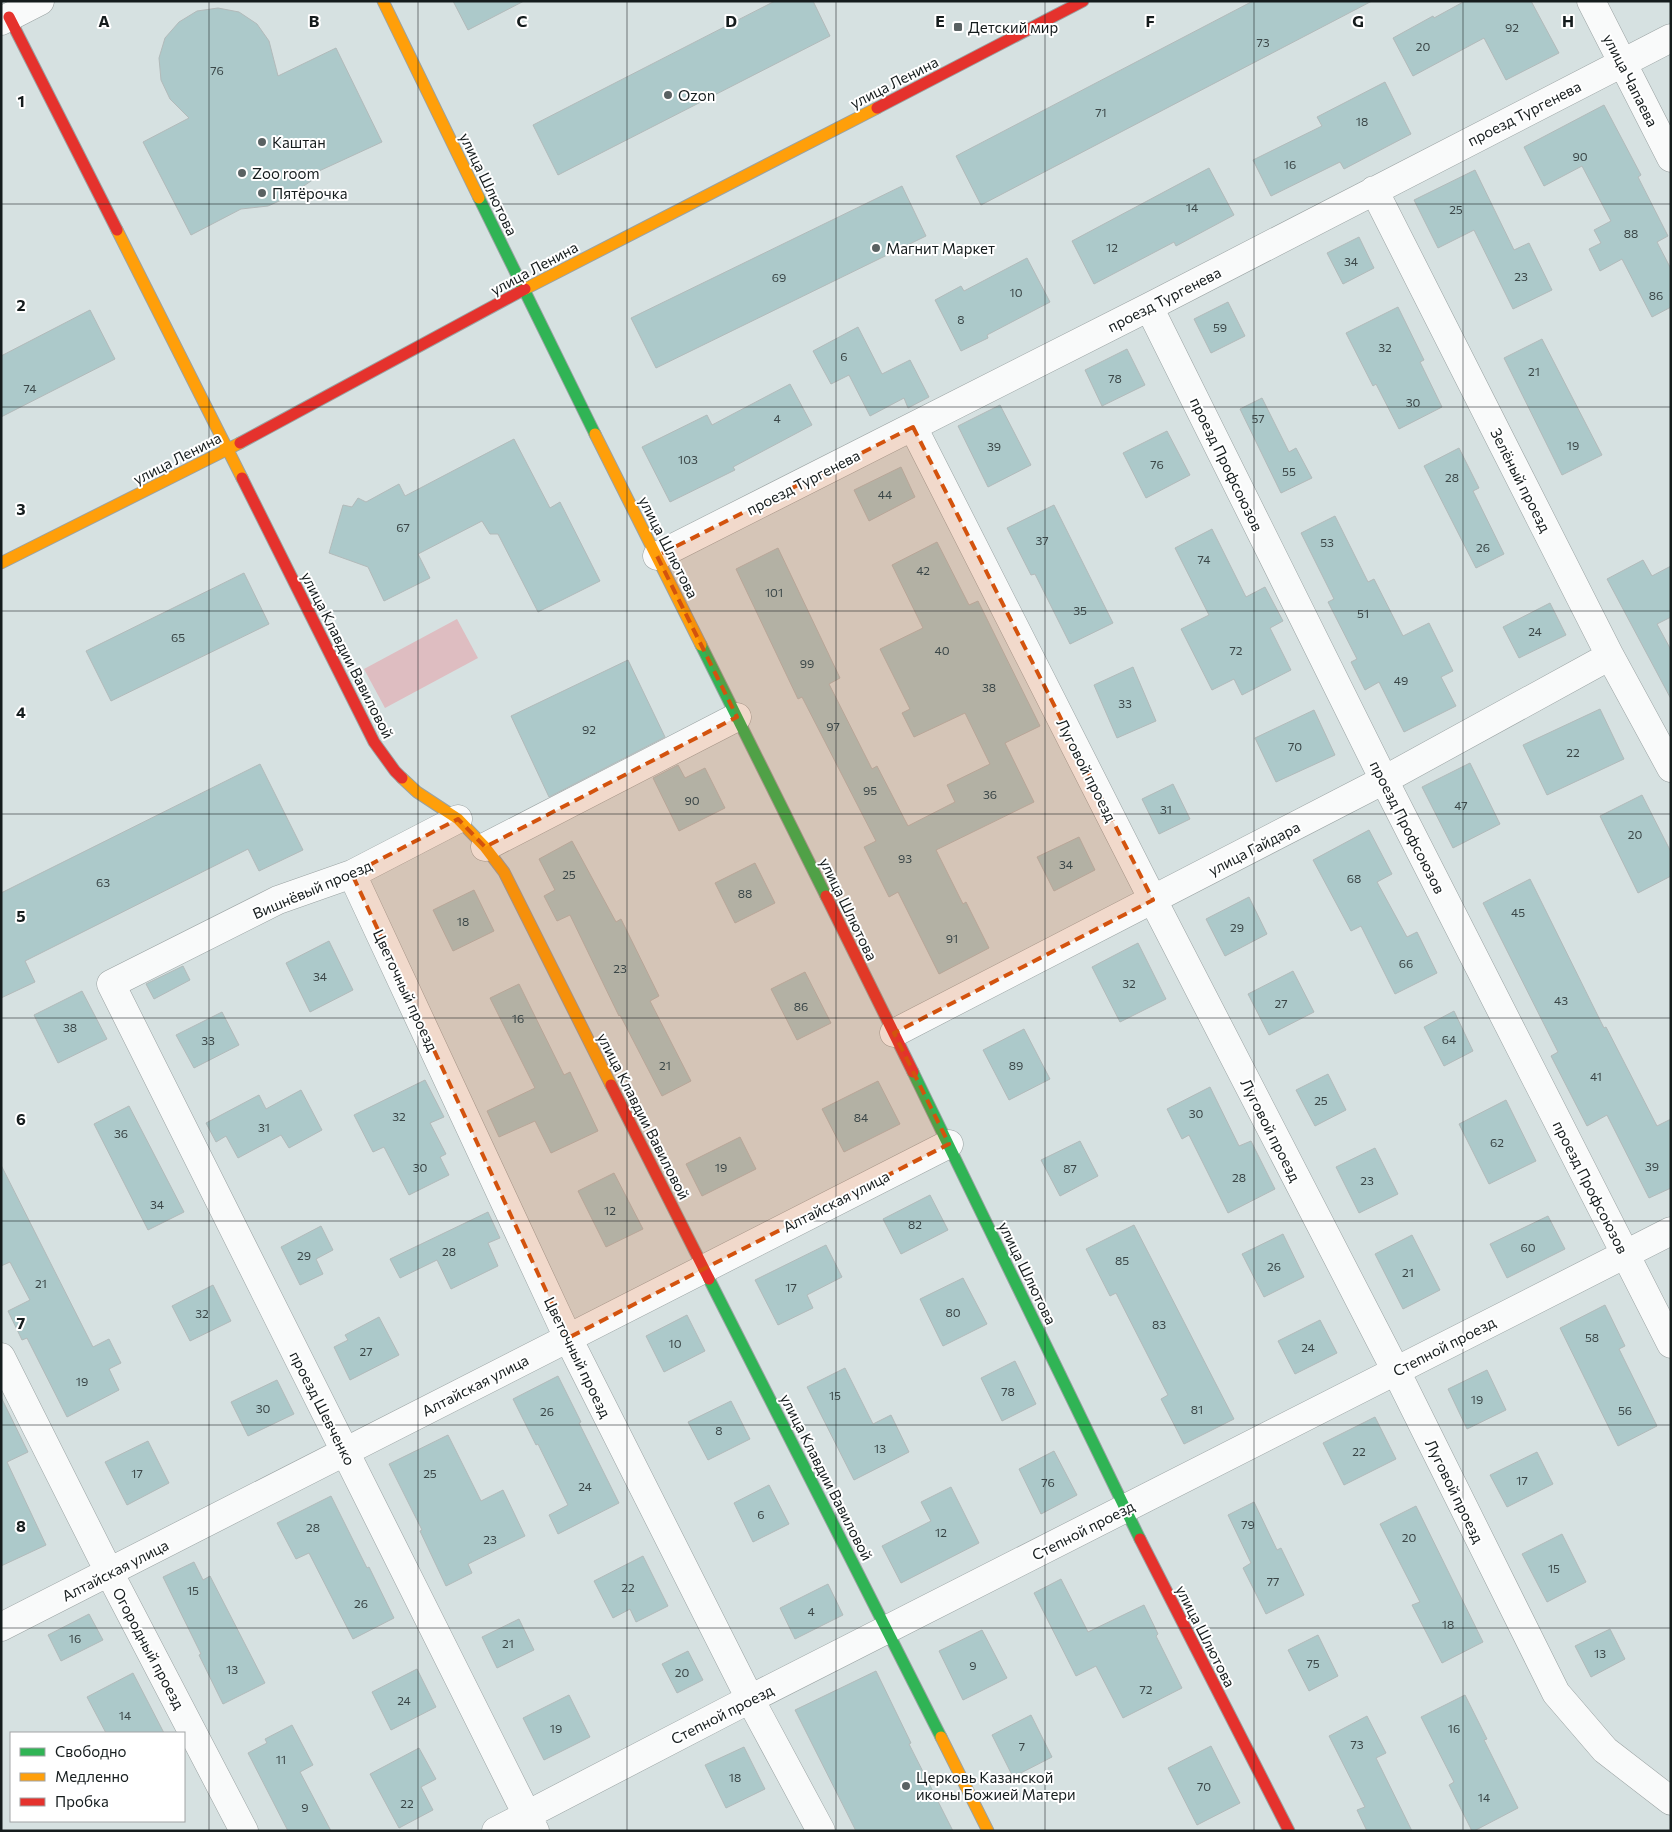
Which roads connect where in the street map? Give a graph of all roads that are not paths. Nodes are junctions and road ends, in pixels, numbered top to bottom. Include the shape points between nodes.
1 (40, 1) edge
2 (383, 1) edge
3 (1083, 1) edge
4 (1591, 1) edge
5 (5, 19) edge
6 (1671, 38) edge
7 (1622, 62) junction
8 (1671, 158) edge
9 (1374, 190) junction
10 (524, 290) junction
11 (1149, 307) junction
12 (912, 427) junction
13 (228, 449) junction
14 (657, 556) junction
15 (1, 562) edge
16 (1610, 656) junction
17 (737, 717) junction
18 (1671, 768) edge
19 (1384, 780) junction
20 (458, 819) junction
21 (485, 847) junction
22 (352, 874) junction
23 (1153, 900) junction
24 (111, 984) joint
25 (894, 1033) junction
26 (949, 1144) junction
27 (1671, 1231) edge
28 (1625, 1254) junction
29 (705, 1268) junction
30 (568, 1338) junction
31 (1671, 1344) edge
32 (1, 1357) edge
33 (1396, 1371) junction
34 (345, 1452) junction
35 (1125, 1509) junction
36 (109, 1572) junction
37 (1, 1627) edge
38 (888, 1630) junction
39 (750, 1699) junction
40 (1671, 1801) edge
41 (531, 1823) edge
42 (244, 1831) edge
43 (496, 1831) edge
44 (822, 1831) edge
45 (988, 1831) edge
46 (1289, 1831) edge

1 - 5 street
2 - 10 main road, улица Шлютова
3 - 10 main road, улица Ленина
4 - 7 street, улица Чапаева
5 - 13 main road, улица Клавдии Вавиловой
6 - 7 street, проезд Тургенева
7 - 8 street, улица Чапаева
7 - 9 street, проезд Тургенева
9 - 11 street, проезд Тургенева
9 - 16 street, Зелёный проезд
10 - 13 main road, улица Ленина
10 - 14 main road, улица Шлютова
11 - 12 street, проезд Тургенева
11 - 19 street, проезд Профсоюзов
12 - 14 street, проезд Тургенева
12 - 23 street, Луговой проезд
13 - 15 main road, улица Ленина
13 - 20 main road, улица Клавдии Вавиловой via 374,742 395,771 417,792
14 - 17 main road, улица Шлютова
16 - 18 street, Зелёный проезд
16 - 19 street, улица Гайдара
17 - 21 street
17 - 25 main road, улица Шлютова
19 - 23 street, улица Гайдара
19 - 28 street, проезд Профсоюзов
20 - 21 main road, улица Клавдии Вавиловой
20 - 22 street, Вишнёвый проезд
21 - 29 main road, улица Клавдии Вавиловой via 504,872
22 - 24 street, Вишнёвый проезд via 278,900
22 - 30 street, Цветочный проезд
23 - 25 street, улица Гайдара
23 - 33 street, Луговой проезд
24 - 34 street, проезд Шевченко
25 - 26 main road, улица Шлютова
26 - 29 street, Алтайская улица
26 - 35 main road, улица Шлютова
27 - 28 street, Степной проезд
28 - 31 street, проезд Профсоюзов
28 - 33 street, Степной проезд
29 - 30 street, Алтайская улица
29 - 38 main road, улица Клавдии Вавиловой
30 - 34 street, Алтайская улица
30 - 39 street, Цветочный проезд
32 - 36 street, Огородный проезд
33 - 35 street, Степной проезд
33 - 40 street, Луговой проезд via 1556,1693 1605,1750
34 - 36 street, Алтайская улица
34 - 41 street, проезд Шевченко
35 - 38 street, Степной проезд
35 - 46 main road, улица Шлютова
36 - 37 street, Алтайская улица
36 - 42 street, Огородный проезд
38 - 39 street, Степной проезд
38 - 45 main road, улица Клавдии Вавиловой
39 - 41 street, Степной проезд
39 - 44 street, Цветочный проезд
41 - 43 street, Степной проезд

